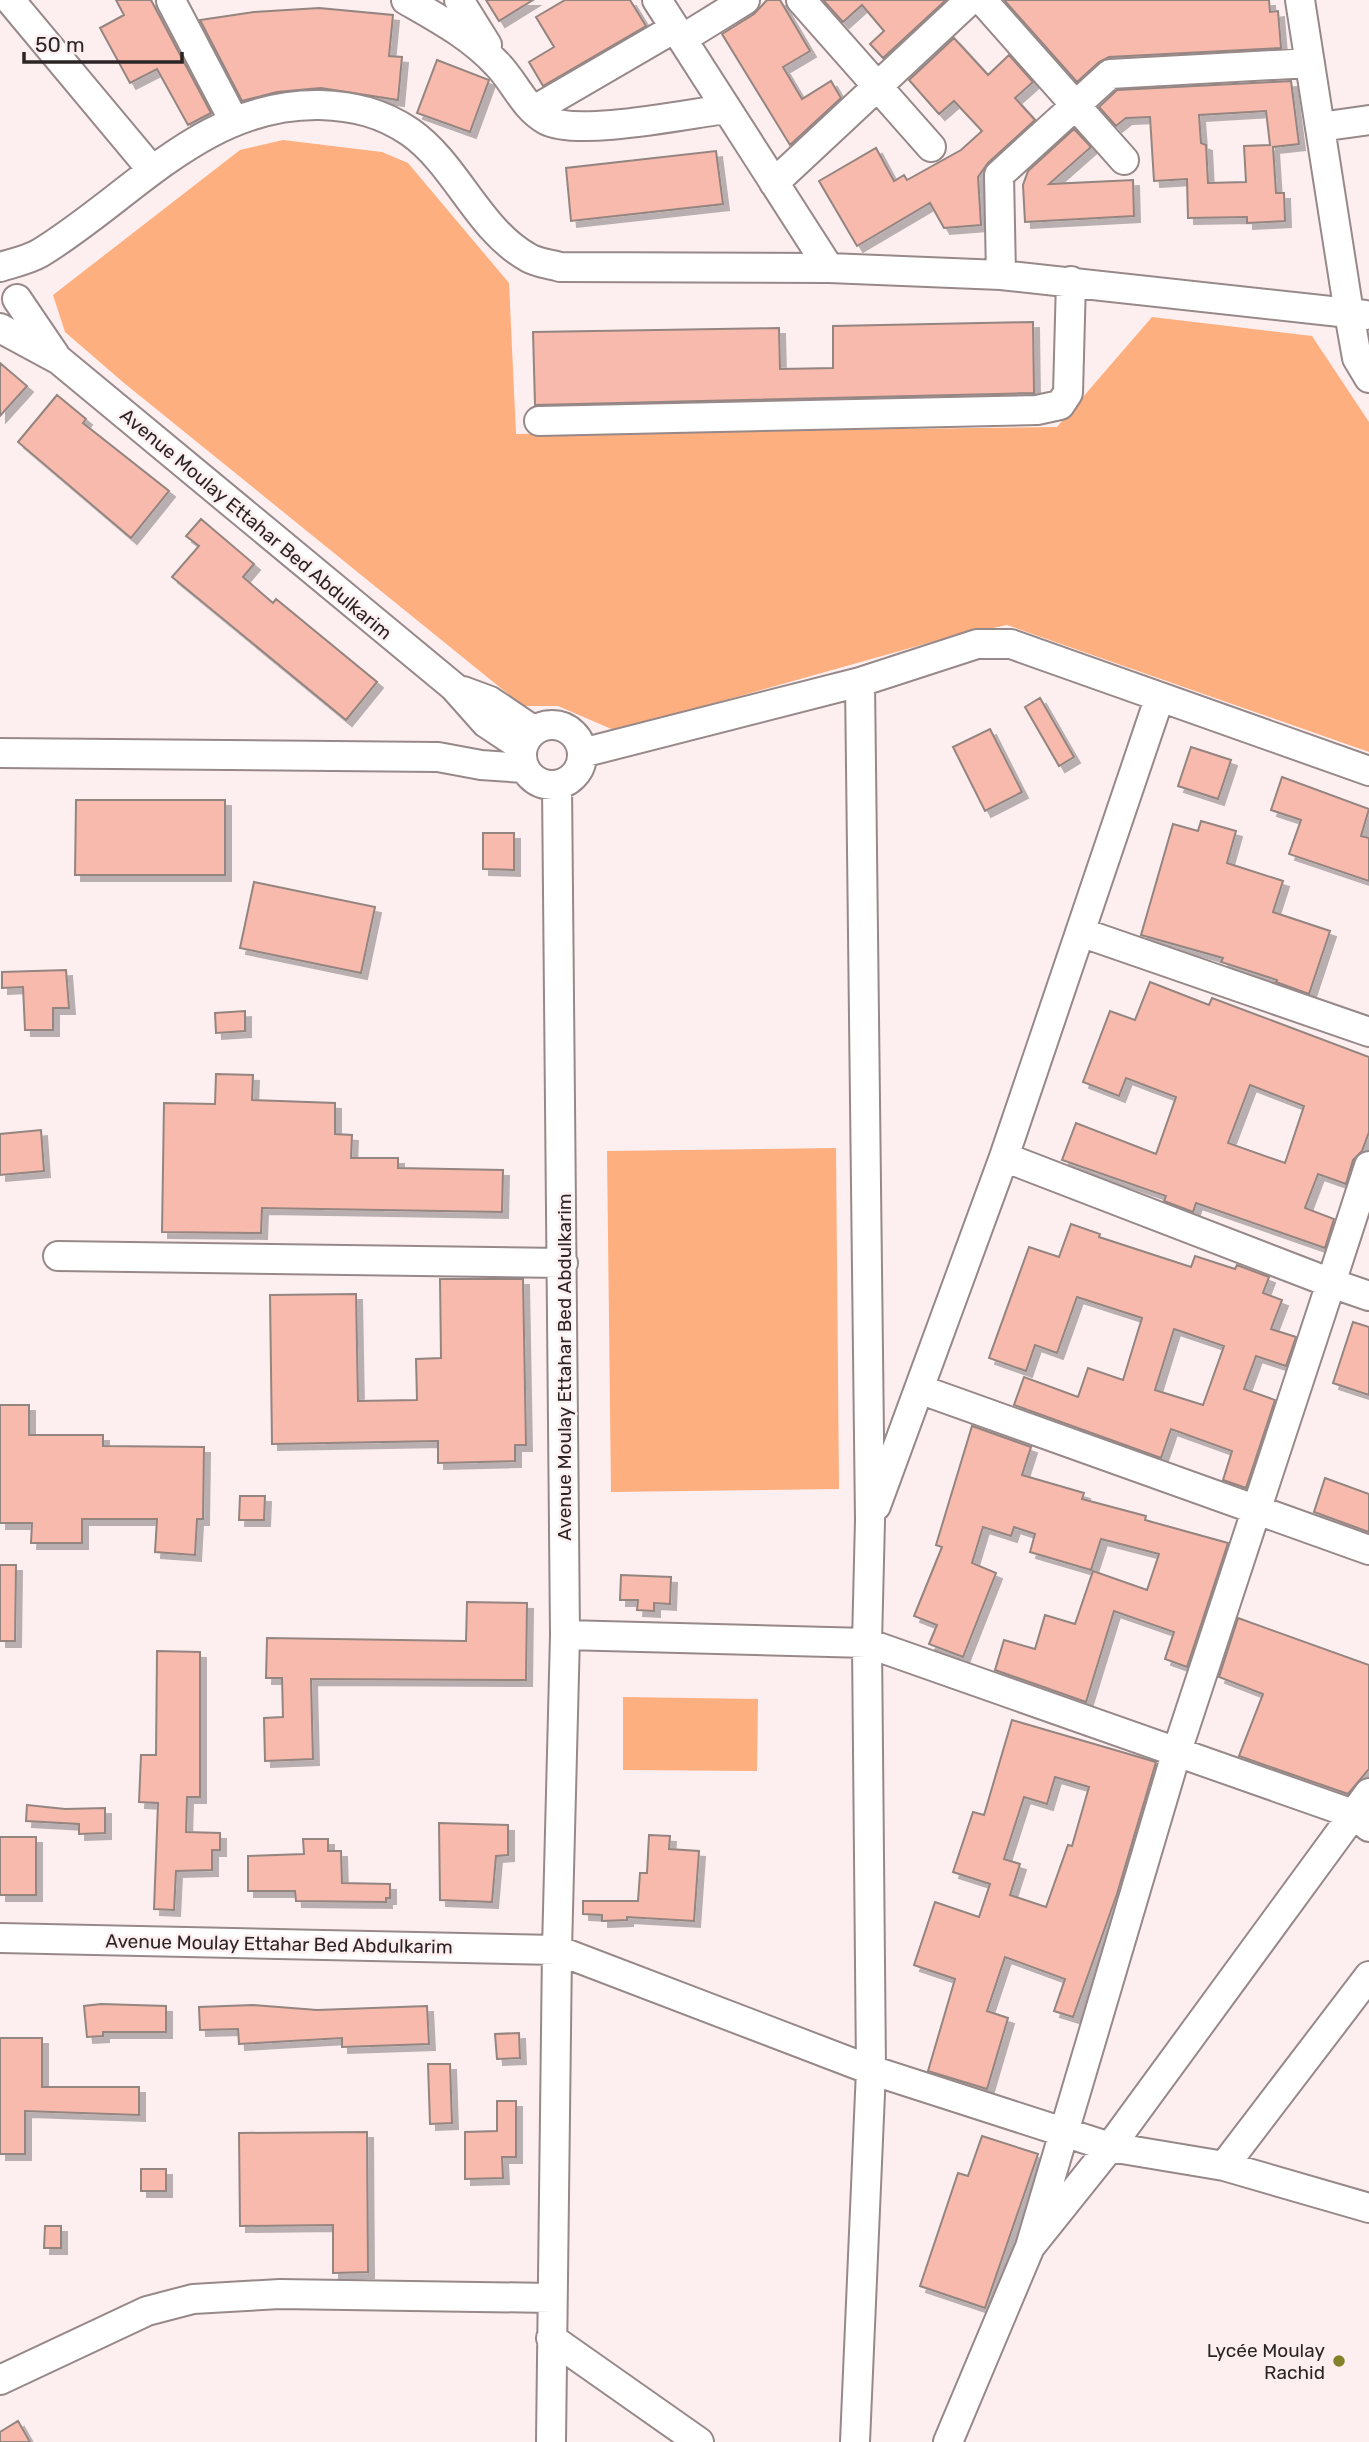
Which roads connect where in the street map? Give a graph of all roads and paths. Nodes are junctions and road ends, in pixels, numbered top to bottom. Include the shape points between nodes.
1 (10, 0) edge
2 (174, 0) edge
3 (406, 0) edge
4 (459, 0) edge
5 (657, 0) edge
6 (745, 0) edge
7 (801, 0) edge
8 (970, 0) edge
9 (982, 0) edge
10 (1300, 0) edge
11 (678, 34) junction
12 (1310, 63) junction
13 (499, 65) junction
14 (877, 86) junction
15 (1076, 105) junction
16 (726, 109) junction
17 (534, 110) junction
18 (1369, 120) edge
19 (234, 121) junction
20 (1320, 127) junction
21 (931, 147) dead end
22 (1124, 160) dead end
23 (152, 170) junction
24 (774, 183) junction
25 (830, 268) junction
26 (1001, 275) junction
27 (9, 281) edge
28 (1070, 281) junction
29 (1359, 314) edge
30 (0, 321) edge
31 (0, 328) edge
32 (59, 360) junction
33 (1369, 378) edge
34 (539, 421) dead end
35 (860, 682) junction
36 (1159, 699) junction
37 (525, 749) junction
38 (0, 753) edge
39 (582, 753) junction
40 (1369, 771) edge
41 (556, 785) junction
42 (1080, 932) junction
43 (1369, 1032) edge
44 (1004, 1157) junction
45 (1369, 1166) edge
46 (58, 1256) dead end
47 (564, 1263) junction
48 (1331, 1283) junction
49 (1369, 1296) edge
50 (919, 1389) junction
51 (1256, 1511) junction
52 (870, 1520) junction
53 (1369, 1550) edge
54 (565, 1635) junction
55 (867, 1643) junction
56 (1176, 1754) junction
57 (1364, 1811) edge
58 (0, 1938) edge
59 (557, 1950) junction
60 (1369, 1976) edge
61 (871, 2070) junction
62 (1064, 2132) junction
63 (1110, 2147) junction
64 (1224, 2166) junction
65 (1369, 2208) edge
66 (1030, 2247) junction
67 (552, 2298) junction
68 (551, 2338) junction
69 (0, 2380) edge
70 (551, 2442) edge
71 (699, 2442) edge
72 (855, 2442) edge
73 (948, 2442) edge

1 - 23 street
2 - 19 street
3 - 13 street via 466,34
4 - 13 street
5 - 11 street
6 - 11 street
7 - 14 street
8 - 14 street
9 - 15 street
10 - 12 street
11 - 16 street
11 - 17 street
12 - 15 street via 1110,74
12 - 20 street
13 - 17 street
14 - 21 street
14 - 24 street
15 - 22 street
15 - 26 street via 999,175
16 - 17 street via 578,128 547,121
16 - 24 street
18 - 20 street
19 - 23 street
19 - 25 street via 301,105 350,106 392,120 425,143 502,237 531,259 560,267
20 - 29 street
23 - 27 street via 38,254
24 - 25 street
25 - 26 street
26 - 28 street
27 - 30 street via 11,313
27 - 32 street, Avenue Moulay Ettahar Bed Abdulkarim
28 - 29 street
28 - 34 street via 1068,393 1060,405 1037,410
29 - 33 street via 1357,358
31 - 32 street, Avenue Moulay Ettahar Bed Abdulkarim
32 - 37 street, Avenue Moulay Ettahar Bed Abdulkarim via 454,687 486,723
35 - 36 street via 978,644 1011,644
35 - 39 street
35 - 52 street
36 - 40 street
36 - 42 street
37 - 38 street via 485,748 438,757
37 - 39 street via 551,724 575,736
37 - 41 street via 537,781
39 - 41 street via 572,777
41 - 47 street, Avenue Moulay Ettahar Bed Abdulkarim
42 - 43 street
42 - 44 street
44 - 48 street
44 - 50 street
45 - 48 street
46 - 47 street
47 - 54 street, Avenue Moulay Ettahar Bed Abdulkarim
48 - 49 street
48 - 51 street
50 - 51 street
50 - 52 street
51 - 53 street
51 - 56 street
52 - 55 street
54 - 55 street
54 - 59 street, Avenue Moulay Ettahar Bed Abdulkarim
55 - 56 street
55 - 61 street
56 - 57 street
56 - 62 street
57 - 63 street
58 - 59 street, Avenue Moulay Ettahar Bed Abdulkarim
59 - 61 street
59 - 67 street, Avenue Moulay Ettahar Bed Abdulkarim
60 - 64 street
61 - 62 street
61 - 72 street
62 - 63 street
62 - 66 street
63 - 64 street
63 - 66 street
64 - 65 street
66 - 73 street
67 - 68 street, Avenue Moulay Ettahar Bed Abdulkarim
67 - 69 street via 280,2294 193,2299 146,2311
68 - 70 street, Avenue Moulay Ettahar Bed Abdulkarim
68 - 71 street

